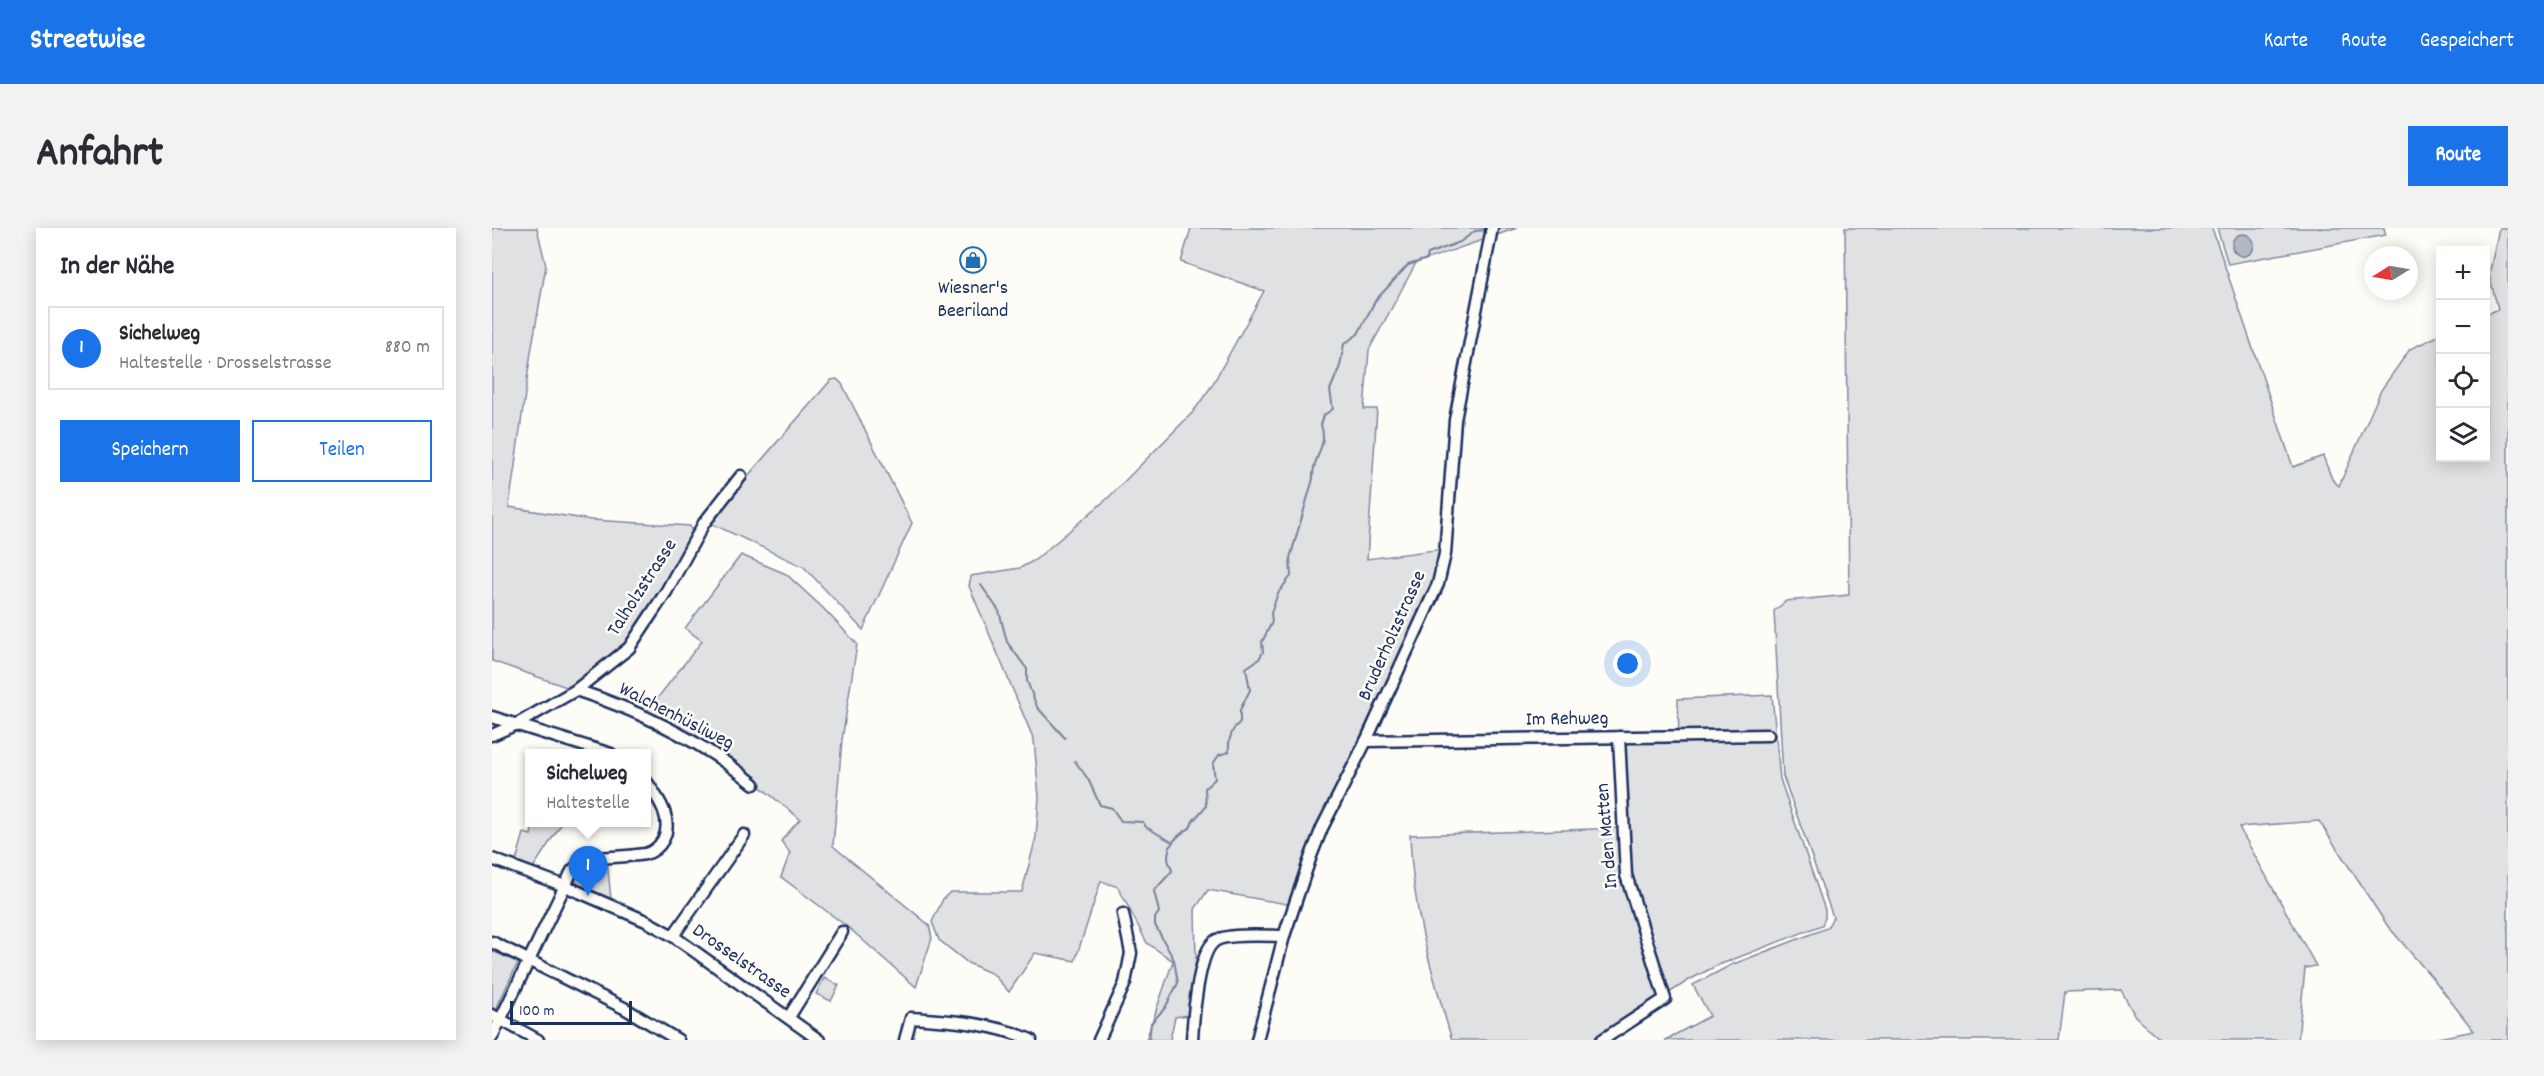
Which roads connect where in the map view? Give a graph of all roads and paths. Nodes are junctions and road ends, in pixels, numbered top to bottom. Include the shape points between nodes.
1 (1492, 228) edge
2 (741, 476) dead end
3 (576, 690) junction
4 (492, 717) edge
5 (517, 724) junction
6 (492, 735) edge
7 (1768, 735) dead end
8 (1619, 737) junction
9 (1366, 741) junction
10 (598, 749) edge
11 (754, 784) dead end
12 (651, 788) edge
13 (744, 835) dead end
14 (492, 859) edge
15 (565, 886) junction
16 (1123, 914) dead end
17 (842, 932) dead end
18 (673, 936) junction
19 (1284, 936) junction
20 (492, 942) edge
21 (528, 959) junction
22 (496, 1017) edge
23 (789, 1017) junction
24 (492, 1037) edge
25 (538, 1040) edge
26 (678, 1040) edge
27 (819, 1040) edge
28 (905, 1040) edge
29 (1030, 1040) edge
30 (1099, 1040) edge
31 (1192, 1040) edge
32 (1257, 1040) edge
33 (1602, 1040) edge

1 - 9 street, Bruderholzstrasse via 1455,420 1442,569 1426,614
2 - 3 street, Talholzstrasse via 704,523 629,648
3 - 5 street, Talholzstrasse
3 - 11 street, Walchenhüsliweg via 650,719 706,748
4 - 5 street
5 - 6 street, Talholzstrasse
5 - 10 street
7 - 8 street, Im Rehweg
8 - 9 street, Im Rehweg
8 - 33 street, In den Matten via 1626,875 1665,999
9 - 19 street, Bruderholzstrasse via 1322,828
12 - 15 street via 667,819 668,830 662,843 645,854 584,859
13 - 18 street, Drosselstrasse
14 - 15 street, Drosselstrasse
15 - 18 street, Drosselstrasse
15 - 21 street
16 - 30 street via 1131,953 1125,983
17 - 23 street
18 - 23 street, Drosselstrasse
19 - 31 street via 1224,938 1207,950
19 - 32 street, Bruderholzstrasse
20 - 21 street
21 - 22 street
21 - 26 street
22 - 24 street
22 - 25 street
23 - 27 street, Drosselstrasse
28 - 29 street via 911,1018 1006,1029

